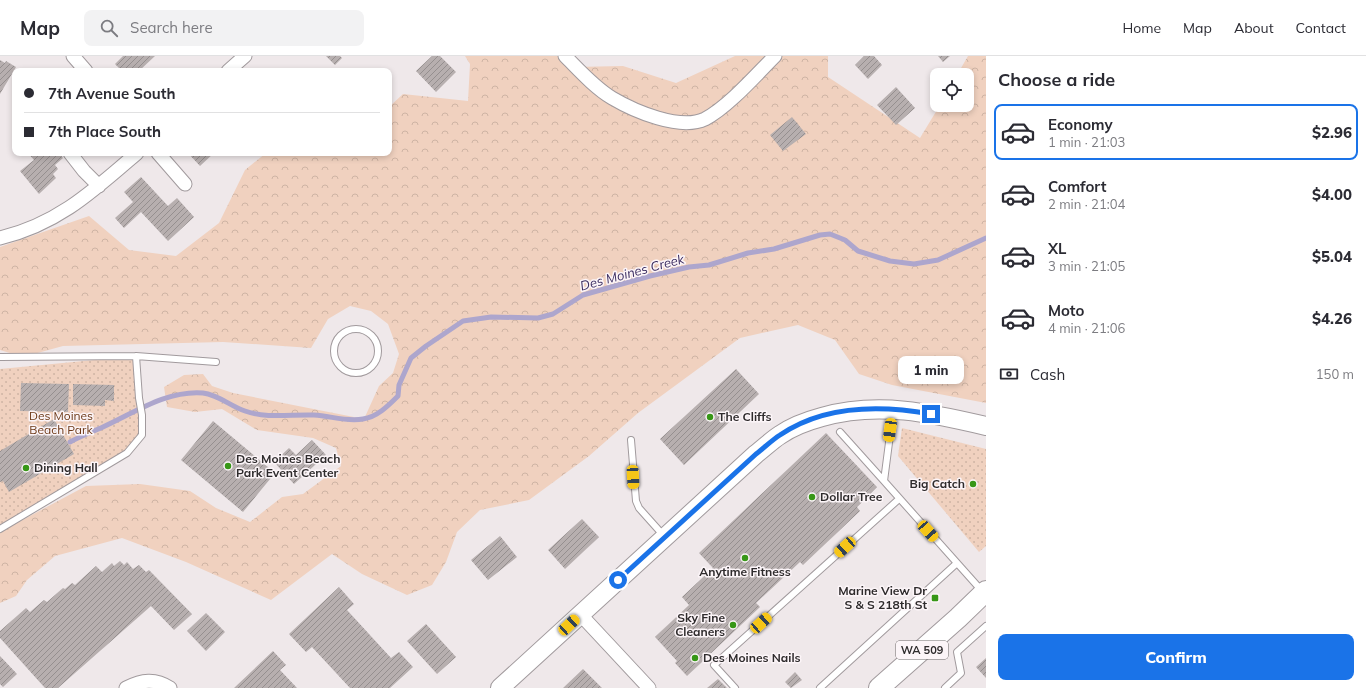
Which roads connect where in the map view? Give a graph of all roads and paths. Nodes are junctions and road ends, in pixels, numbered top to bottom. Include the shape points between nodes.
1 (73, 56) edge
2 (245, 56) edge
3 (565, 56) edge
4 (775, 56) edge
5 (83, 68) edge
6 (231, 68) edge
7 (72, 156) edge
8 (134, 156) edge
9 (161, 156) edge
10 (185, 184) dead end
11 (99, 186) junction
12 (0, 238) edge
13 (136, 356) junction
14 (0, 357) edge
15 (336, 359) joint
16 (216, 362) dead end
17 (893, 408) junction
18 (986, 426) edge
19 (840, 432) dead end
20 (631, 440) dead end
21 (884, 481) junction
22 (899, 499) junction
23 (0, 529) edge
24 (665, 537) junction
25 (957, 563) junction
26 (985, 592) edge
27 (580, 614) junction
28 (986, 626) edge
29 (881, 687) edge
30 (126, 688) edge
31 (170, 688) edge
32 (500, 688) edge
33 (649, 688) edge
34 (735, 688) edge
35 (820, 688) edge
36 (945, 688) edge

1 - 5 street
2 - 6 street
3 - 4 street via 612,98 646,114 670,121 690,123 704,119 719,109
7 - 11 street
8 - 11 street
9 - 10 street
11 - 12 street via 48,221 15,235
13 - 14 lane
13 - 16 lane
13 - 23 lane via 142,435 126,453
15 - 15 lane via 344,370 368,370 376,360 376,342 367,332 360,329 347,331 337,340 334,353
17 - 18 main road
17 - 21 lane
17 - 24 main road via 857,409 802,423 780,435
19 - 21 lane
20 - 24 lane via 636,501 639,508
21 - 22 lane
22 - 25 lane
22 - 34 lane via 714,665
24 - 27 main road
25 - 26 lane
25 - 35 lane
26 - 29 main road, WA 509
27 - 32 main road
27 - 33 street
28 - 36 lane via 957,652 961,673
30 - 31 street via 139,681 156,681

